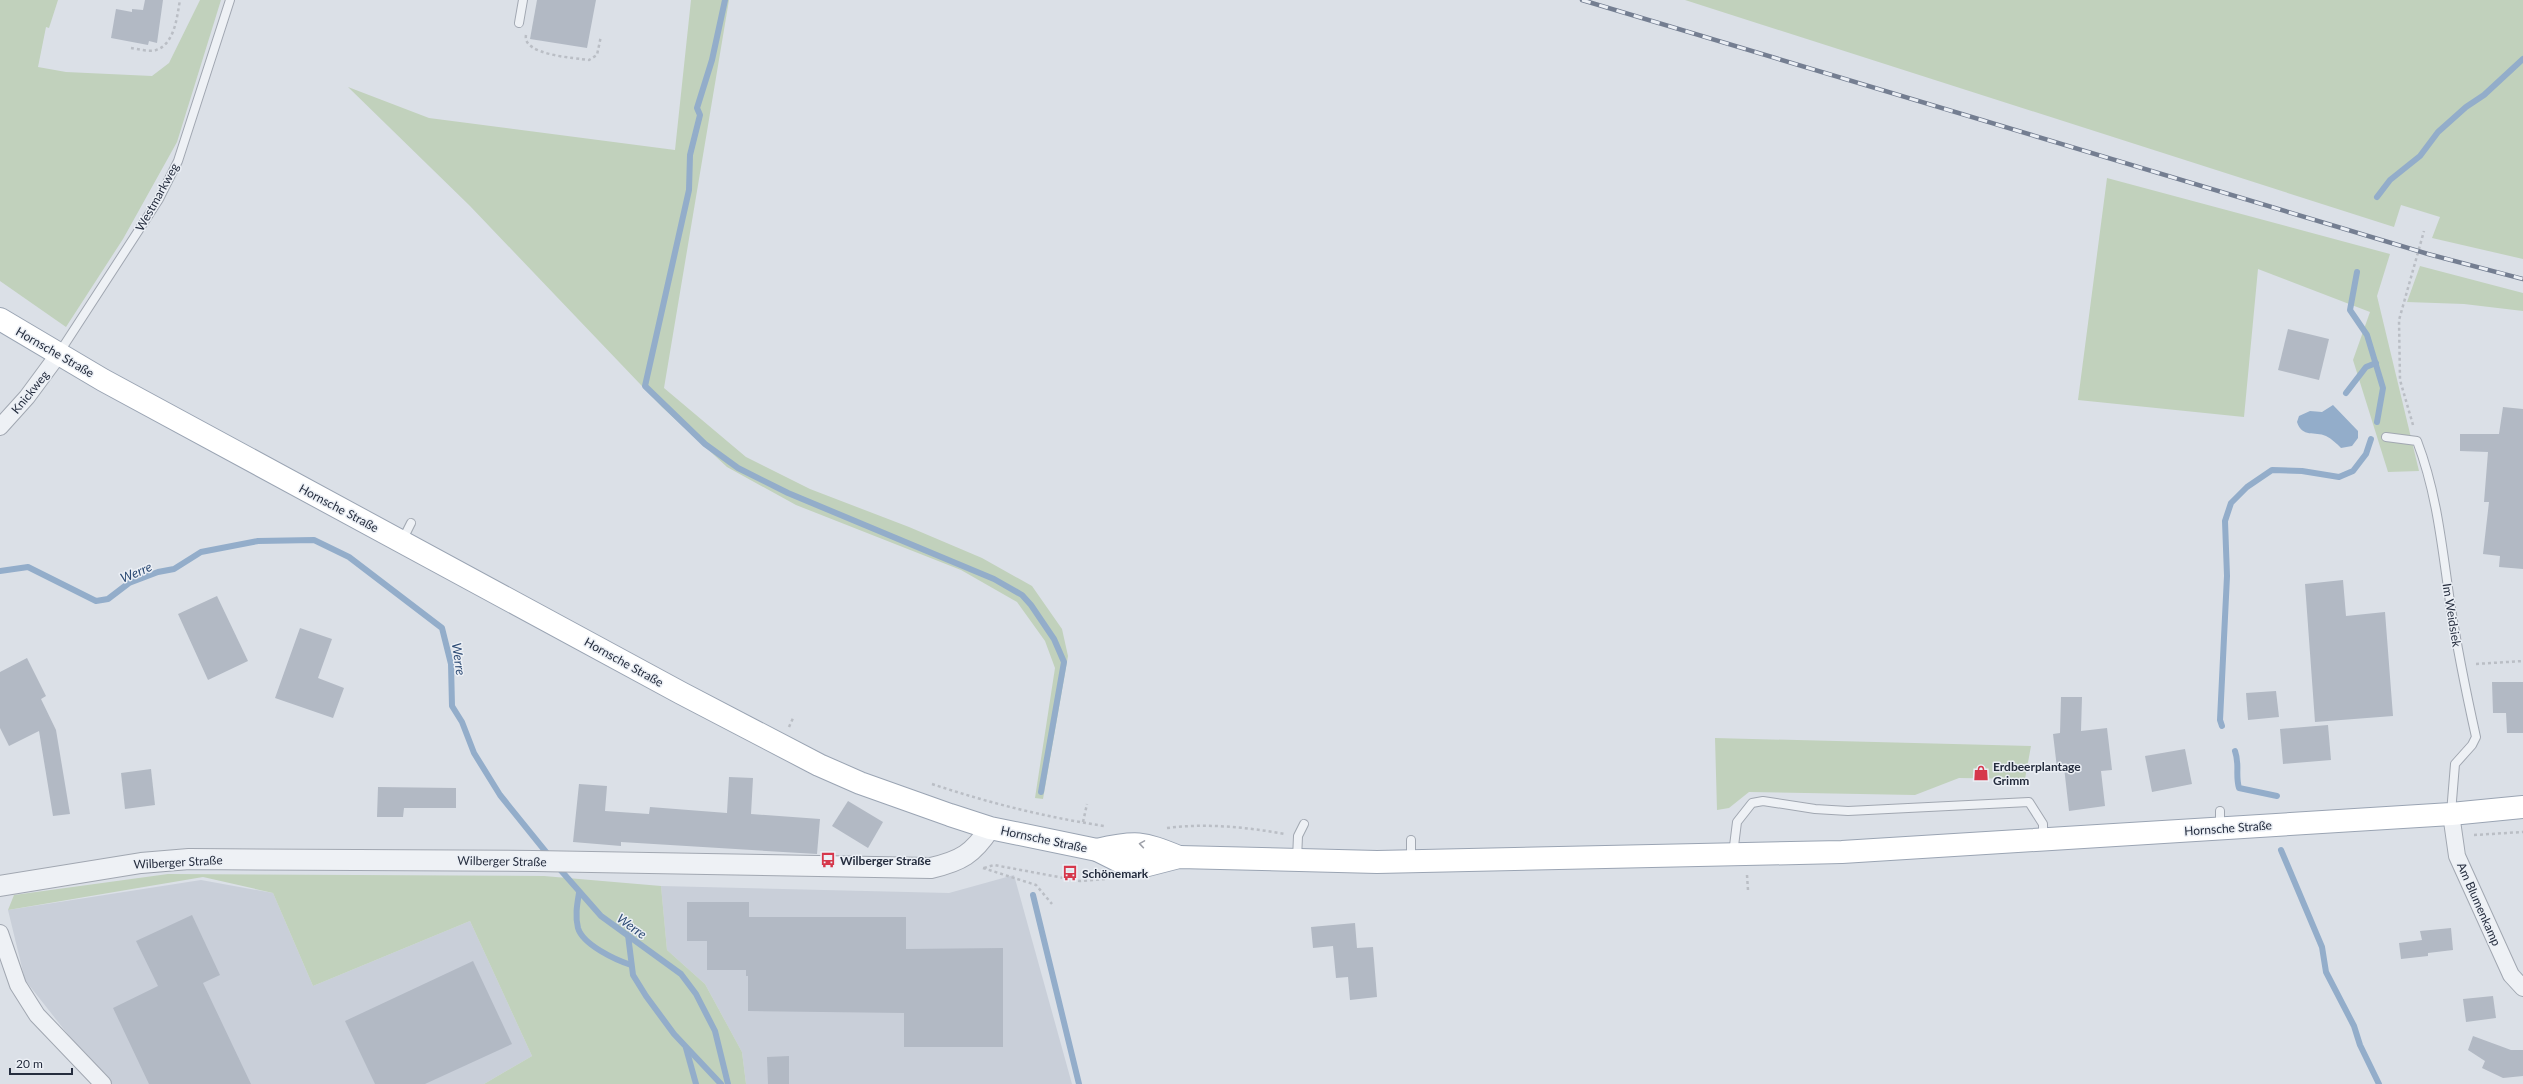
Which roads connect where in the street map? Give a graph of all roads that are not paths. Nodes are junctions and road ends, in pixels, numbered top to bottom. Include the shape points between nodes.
1 (230, 0) edge
2 (523, 0) edge
3 (519, 23) road end
4 (0, 319) edge
5 (58, 355) junction
6 (0, 427) edge
7 (2386, 437) dead end
8 (2523, 807) edge
9 (2451, 814) junction
10 (1304, 824) dead end
11 (990, 828) junction
12 (2044, 841) junction
13 (1733, 855) junction
14 (1297, 860) junction
15 (0, 886) edge
16 (0, 933) edge
17 (2523, 988) edge
18 (103, 1084) edge

1 - 5 lane, Westmarkweg via 178,161 159,199
2 - 3 lane
4 - 5 main road, Hornsche Straße
5 - 6 street, Knickweg via 27,397
5 - 11 main road, Hornsche Straße via 406,532 681,693 813,762 860,783
7 - 9 lane, Im Weidsiek via 2417,441 2427,467 2437,508 2460,665 2476,737 2455,764
8 - 9 main road, Hornsche Straße
9 - 12 main road, Hornsche Straße via 2220,820
9 - 17 street, Am Blumenkamp via 2457,856 2511,975
10 - 14 lane via 1298,836
11 - 14 main road, Hornsche Straße via 1097,850 1127,865 1135,866 1179,857
11 - 15 street, Wilberger Straße via 980,844 966,857 931,868 534,861 189,859 141,863
12 - 13 main road, Hornsche Straße via 1933,848
12 - 13 lane via 2042,824 2029,802 1848,811 1763,801 1752,803 1737,822
13 - 14 main road, Hornsche Straße via 1411,850
16 - 18 street via 18,985 37,1015

